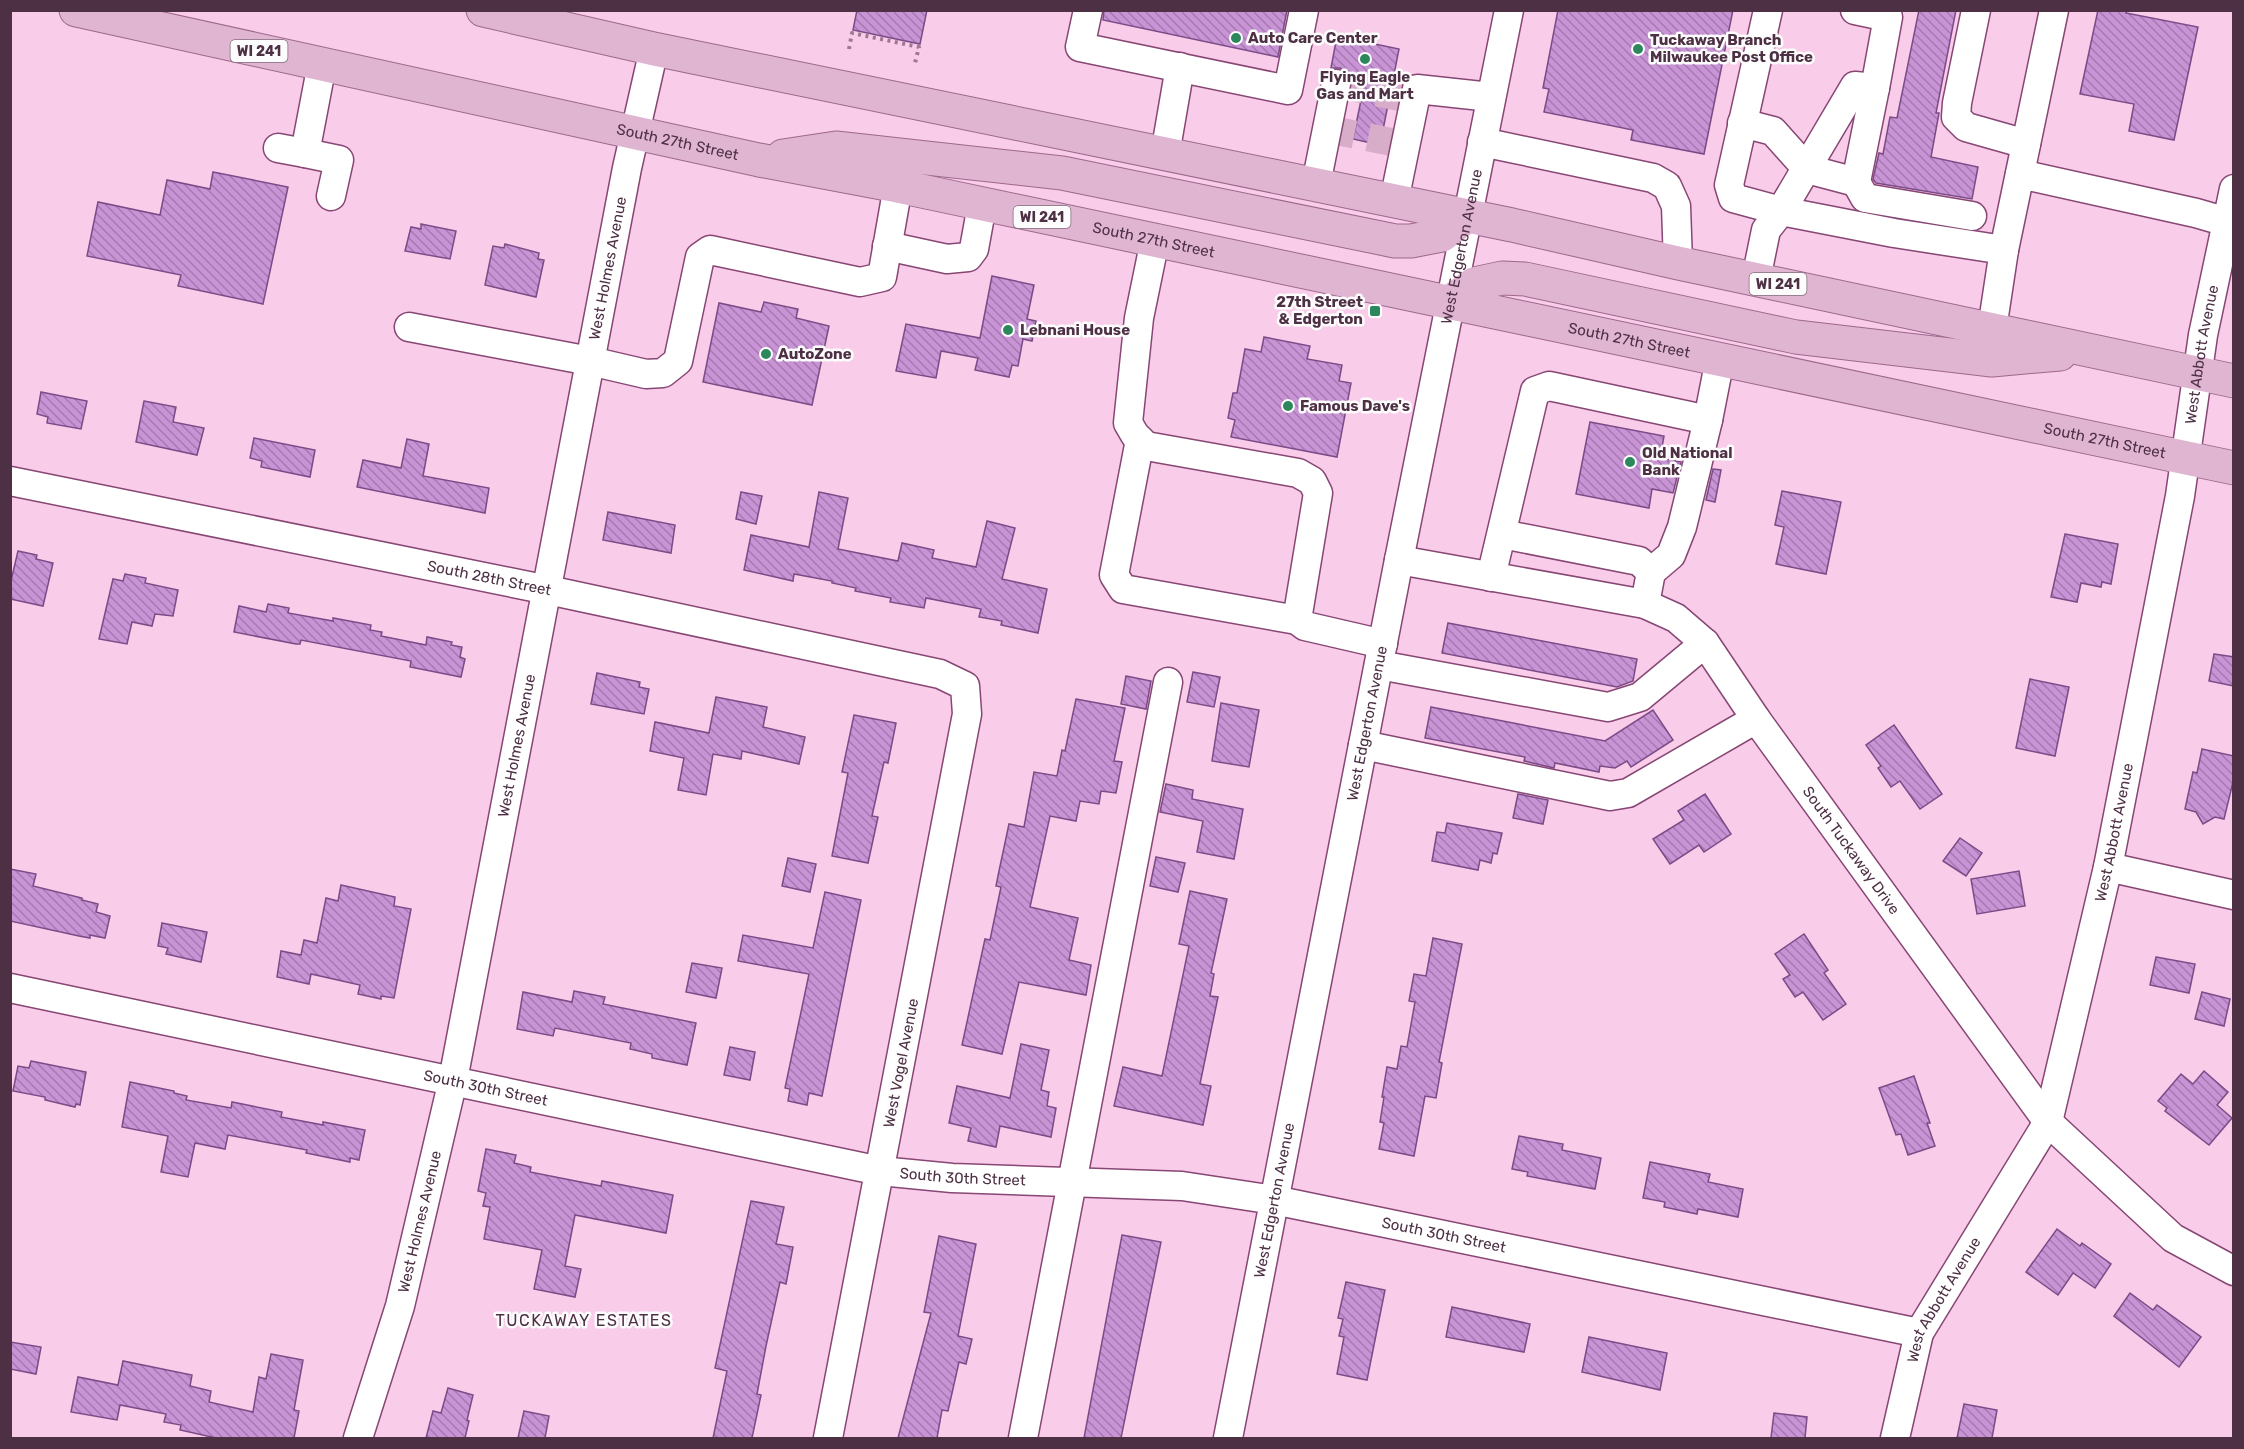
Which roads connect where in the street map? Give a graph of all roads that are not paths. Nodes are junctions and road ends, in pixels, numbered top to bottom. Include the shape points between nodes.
1 (76, 10) edge
2 (483, 10) edge
3 (1088, 10) edge
4 (1304, 10) edge
5 (1509, 10) edge
6 (1768, 10) edge
7 (1855, 10) edge
8 (1976, 10) edge
9 (2054, 10) edge
10 (654, 49) junction
11 (322, 64) junction
12 (1180, 68) junction
13 (1335, 84) dead end
14 (1875, 88) junction
15 (1491, 97) junction
16 (1742, 123) junction
17 (634, 133) junction
18 (1482, 142) junction
19 (2026, 144) junction
20 (1165, 154) junction
21 (759, 160) junction
22 (1807, 169) junction
23 (2020, 174) junction
24 (1856, 182) junction
25 (1316, 184) junction
26 (898, 186) junction
27 (2234, 189) edge
28 (331, 196) dead end
29 (1395, 201) junction
30 (982, 205) junction
31 (1780, 211) junction
32 (1467, 216) junction
33 (1972, 216) dead end
34 (2227, 222) junction
35 (1155, 240) junction
36 (887, 246) junction
37 (2004, 250) junction
38 (1678, 263) junction
39 (1756, 279) junction
40 (1450, 302) junction
41 (409, 327) dead end
42 (1992, 329) junction
43 (2089, 351) junction
44 (1720, 359) junction
45 (590, 362) junction
46 (2198, 373) junction
47 (2234, 381) edge
48 (1708, 420) junction
49 (1140, 440) junction
50 (2185, 458) junction
51 (2234, 468) edge
52 (10, 481) edge
53 (1502, 534) junction
54 (1399, 560) junction
55 (1651, 572) junction
56 (1491, 577) junction
57 (548, 590) junction
58 (1645, 604) junction
59 (1297, 620) junction
60 (1705, 643) junction
61 (1381, 654) junction
62 (1168, 682) dead end
63 (965, 687) joint
64 (1756, 719) junction
65 (1363, 745) junction
66 (2108, 867) junction
67 (2234, 895) edge
68 (10, 988) edge
69 (453, 1080) junction
70 (2048, 1122) junction
71 (880, 1171) junction
72 (1072, 1182) junction
73 (1274, 1200) junction
74 (2234, 1271) edge
75 (1919, 1333) junction
76 (358, 1438) edge
77 (828, 1438) edge
78 (1023, 1438) edge
79 (1228, 1438) edge
80 (1895, 1438) edge

1 - 11 main road, South 27th Street / WI 241
2 - 10 main road, WI 241
3 - 12 street via 1080,47
4 - 12 street via 1288,90
5 - 15 street, West Edgerton Avenue
6 - 16 street
7 - 14 street via 1888,17
8 - 19 street via 1956,117 1966,127
9 - 19 street
10 - 17 street, West Holmes Avenue
10 - 20 main road, WI 241
11 - 17 main road, South 27th Street / WI 241
11 - 28 street via 292,150 339,160
12 - 20 street
13 - 25 street
14 - 22 street via 1855,86
14 - 24 street
15 - 18 street, West Edgerton Avenue
15 - 29 street via 1417,89
16 - 22 street via 1773,131
16 - 31 street via 1729,186 1733,198
17 - 21 main road, South 27th Street / WI 241
17 - 45 street, West Holmes Avenue
18 - 32 street, West Edgerton Avenue
18 - 38 street via 1653,178 1667,186 1676,206
19 - 23 street
20 - 25 main road, WI 241
21 - 26 main road, South 27th Street / WI 241
21 - 32 main road via 836,148 1062,172 1395,241 1442,235
22 - 24 street
22 - 31 street
23 - 34 street
23 - 37 street
24 - 33 street via 1865,198
25 - 29 main road, WI 241
26 - 30 main road, South 27th Street / WI 241
26 - 36 street
27 - 34 street, West Abbott Avenue
29 - 32 main road, WI 241
30 - 35 main road, South 27th Street / WI 241
30 - 36 street via 974,249 968,257 947,260
31 - 37 street
31 - 39 street via 1766,230
32 - 38 main road, WI 241
32 - 40 street, West Edgerton Avenue
34 - 46 street, West Abbott Avenue
35 - 40 main road, South 27th Street / WI 241
35 - 49 street via 1139,318 1128,423
36 - 45 street via 882,277 860,282 710,250 700,257 678,362 663,373 646,375
37 - 42 street
38 - 39 main road, WI 241
39 - 42 main road, WI 241
40 - 43 main road via 1474,284 1502,278 1525,279 1796,337 1992,360
40 - 44 main road, South 27th Street / WI 241
40 - 54 street, West Edgerton Avenue
41 - 45 street
42 - 43 main road, WI 241
43 - 46 main road, WI 241
44 - 48 street
44 - 50 main road, South 27th Street / WI 241
45 - 57 street, West Holmes Avenue
46 - 47 main road, WI 241
46 - 50 street, West Abbott Avenue
48 - 53 street via 1549,386 1535,391
48 - 55 street via 1682,527 1671,555
49 - 59 street via 1146,446 1298,473 1312,481 1318,493
49 - 59 street via 1114,575 1123,589
50 - 51 main road, South 27th Street / WI 241
50 - 66 street, West Abbott Avenue
52 - 57 street, South 28th Street
53 - 55 street via 1640,561
53 - 56 street
54 - 56 street, South Tuckaway Drive
54 - 61 street, West Edgerton Avenue
55 - 58 street
56 - 58 street, South Tuckaway Drive
57 - 63 street, South 28th Street via 940,674
57 - 69 street, West Holmes Avenue
58 - 60 street, South Tuckaway Drive via 1676,618
59 - 61 street via 1305,627
60 - 61 street via 1640,697 1608,707
60 - 64 street, South Tuckaway Drive
61 - 65 street, West Edgerton Avenue
62 - 72 street
63 - 71 street, West Vogel Avenue via 967,714
64 - 65 street via 1628,793 1610,796
64 - 70 street, South Tuckaway Drive
65 - 73 street, West Edgerton Avenue
66 - 67 street
66 - 70 street, West Abbott Avenue
68 - 69 street, South 30th Street
69 - 71 street, South 30th Street
69 - 76 street, West Holmes Avenue via 400,1306
70 - 74 street, South Tuckaway Drive via 2173,1238
70 - 75 street, West Abbott Avenue
71 - 72 street, South 30th Street
71 - 77 street, West Vogel Avenue
72 - 73 street, South 30th Street via 1182,1186
72 - 78 street
73 - 75 street, South 30th Street
73 - 79 street, West Edgerton Avenue
75 - 80 street, West Abbott Avenue

